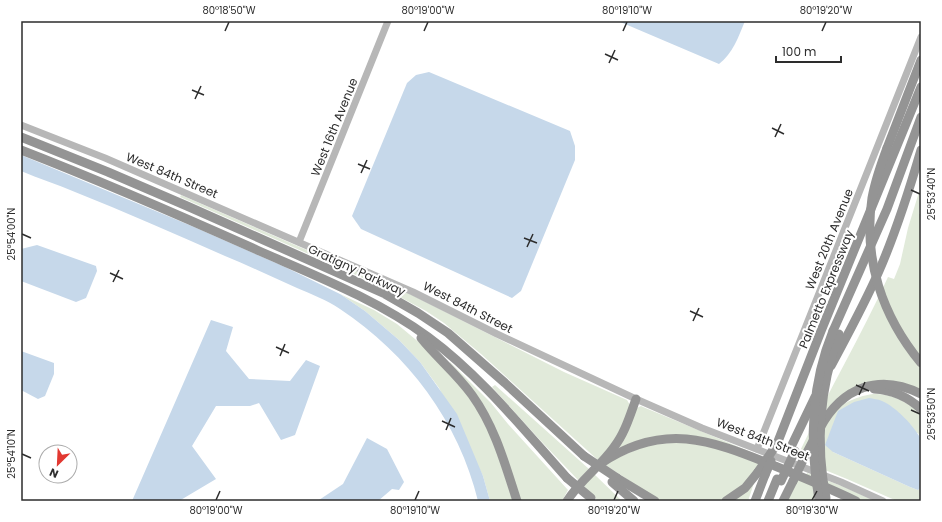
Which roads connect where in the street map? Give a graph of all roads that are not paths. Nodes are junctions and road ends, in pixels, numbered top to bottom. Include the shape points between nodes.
1 (388, 21) edge
2 (921, 37) edge
3 (921, 60) edge
4 (921, 87) edge
5 (921, 117) edge
6 (21, 125) edge
7 (921, 135) edge
8 (21, 137) edge
9 (21, 150) edge
10 (921, 150) edge
11 (921, 168) edge
12 (299, 242) junction
13 (413, 327) junction
14 (836, 332) junction
15 (921, 363) edge
16 (921, 394) edge
17 (846, 396) junction
18 (636, 399) junction
19 (921, 409) edge
20 (757, 449) junction
21 (792, 450) junction
22 (600, 464) junction
23 (762, 474) junction
24 (615, 480) junction
25 (779, 480) junction
26 (591, 500) edge
27 (823, 500) edge
28 (517, 501) edge
29 (567, 501) edge
30 (634, 501) edge
31 (655, 501) edge
32 (726, 501) edge
33 (755, 501) edge
34 (768, 501) edge
35 (773, 501) edge
36 (784, 501) edge
37 (856, 501) edge
38 (883, 501) edge

1 - 12 street, West 16th Avenue
2 - 20 street, West 20th Avenue
3 - 15 highway, bridge via 877,177 870,217 873,263 881,295 893,323
4 - 23 highway, Palmetto Expressway, bridge via 777,444
5 - 14 highway via 887,209
6 - 12 street, West 84th Street via 105,158
7 - 14 highway via 889,219
8 - 24 highway, Gratigny Parkway, bridge via 187,206 385,294 418,313 448,333 584,456
9 - 13 highway, Gratigny Parkway via 94,178 337,285 373,302
10 - 21 highway via 900,218 879,270 811,404
11 - 21 highway via 902,227 882,276
12 - 18 street, West 84th Street via 413,292
13 - 26 highway, Gratigny Parkway, bridge via 458,361 567,478
13 - 28 highway via 455,373 487,419 499,444
14 - 27 highway, bridge via 821,414
16 - 17 highway via 887,384 864,386
17 - 19 highway via 866,390 885,390 905,397
17 - 36 highway, bridge via 830,411
18 - 20 street, West 84th Street
18 - 22 highway via 619,441
20 - 38 street, West 84th Street
21 - 25 highway, bridge
22 - 29 highway via 581,482
22 - 37 highway via 619,452 643,443 662,439 697,440 734,450
23 - 32 highway
23 - 33 highway
24 - 30 highway, Gratigny Parkway
24 - 31 highway
25 - 34 highway
25 - 35 highway

